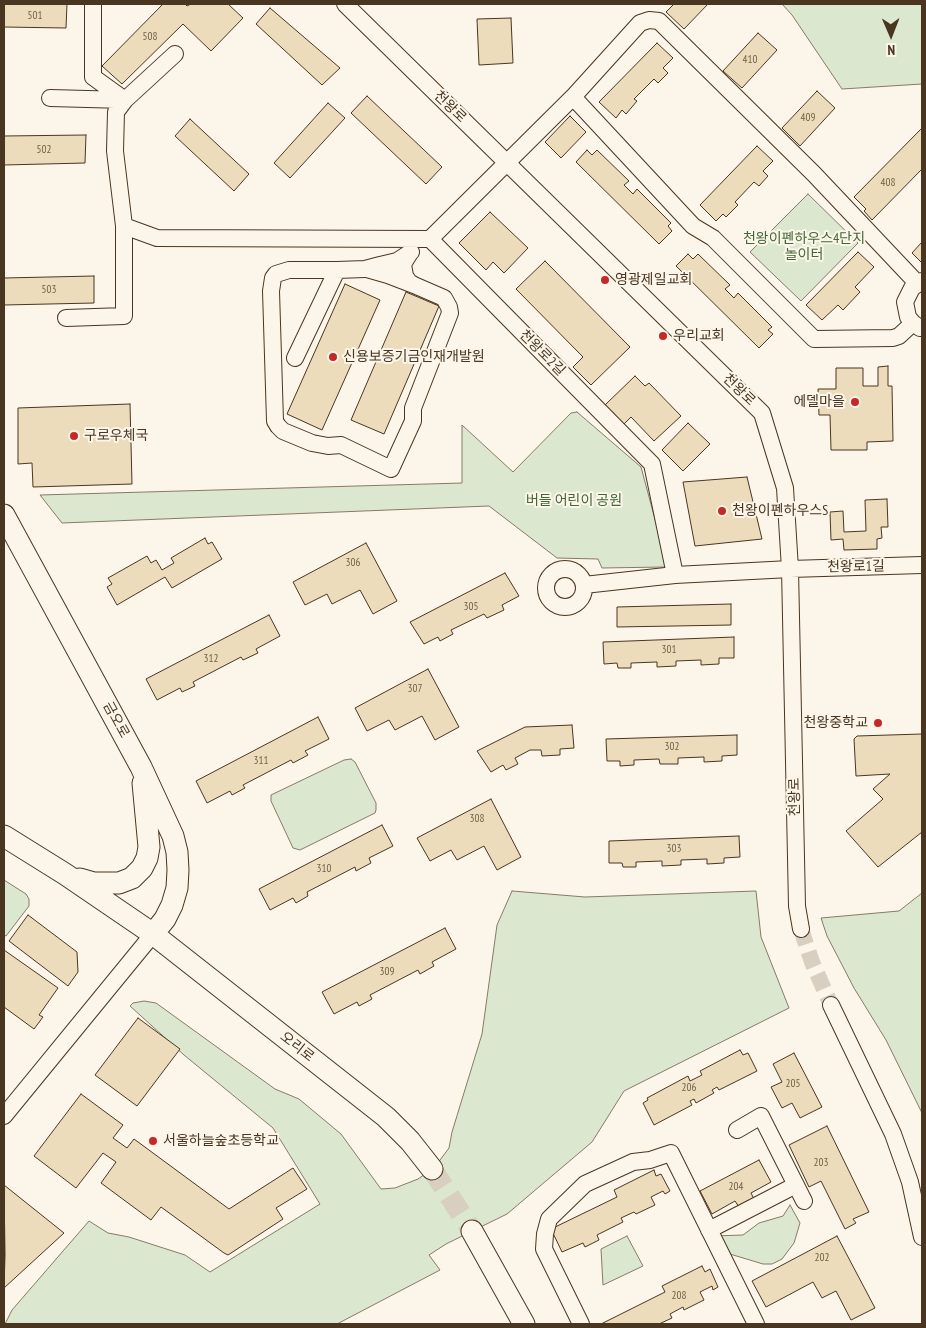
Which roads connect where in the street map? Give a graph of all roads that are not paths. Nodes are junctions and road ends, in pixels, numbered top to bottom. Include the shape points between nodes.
1 (93, 4) edge
2 (345, 4) edge
3 (175, 54) dead end
4 (573, 96) junction
5 (50, 98) dead end
6 (125, 100) junction
7 (507, 162) junction
8 (124, 226) junction
9 (430, 240) junction
10 (410, 253) junction
11 (365, 269) junction
12 (337, 270) junction
13 (920, 282) edge
14 (414, 285) junction
15 (66, 318) dead end
16 (917, 326) edge
17 (294, 358) dead end
18 (4, 515) edge
19 (922, 565) edge
20 (790, 568) junction
21 (675, 575) junction
22 (584, 585) dead end
23 (141, 767) junction
24 (4, 836) edge
25 (65, 874) junction
26 (801, 929) tunnel mouth
27 (153, 934) junction
28 (831, 1005) tunnel mouth
29 (4, 1116) edge
30 (737, 1130) dead end
31 (432, 1169) tunnel mouth
32 (796, 1185) junction
33 (804, 1202) dead end
34 (709, 1230) junction
35 (472, 1231) tunnel mouth
36 (922, 1237) edge
37 (524, 1324) edge
38 (581, 1324) edge
39 (756, 1324) edge

1 - 6 street via 94,77
2 - 7 street, 천왕로
3 - 6 street
4 - 7 street
4 - 13 street via 640,23 659,21
4 - 16 street via 693,226 713,238 814,339 893,338
5 - 6 street
6 - 8 street via 116,112 115,151
7 - 9 street
7 - 20 street, 천왕로 via 762,413 785,488
8 - 9 street via 157,238
8 - 15 street via 124,316
9 - 10 street
9 - 21 street, 천왕로2길 via 652,464
10 - 11 street via 397,261
10 - 14 street via 403,270
11 - 12 street
11 - 14 street
12 - 14 street via 289,270 273,278 275,420 283,431 312,444 341,445 391,469 413,421 413,408 450,312 444,298
12 - 17 street
13 - 16 street via 906,302 908,317
18 - 23 main road, 금오로
19 - 20 street, 천왕로1길
20 - 21 street
20 - 26 street, 천왕로 via 797,906
21 - 22 street
23 - 25 main road via 149,847 142,868 132,878 107,884
23 - 27 main road, 금오로 via 166,818 177,852 177,888 165,919
24 - 25 main road, 오리로
25 - 27 main road, 오리로
27 - 29 street
27 - 31 main road, 오리로 via 386,1117
28 - 36 street via 893,1134 910,1182
30 - 32 street via 761,1116
32 - 33 street
32 - 34 street
34 - 38 street via 670,1153 633,1162 584,1184 549,1219 544,1249
34 - 39 street
35 - 37 main road

